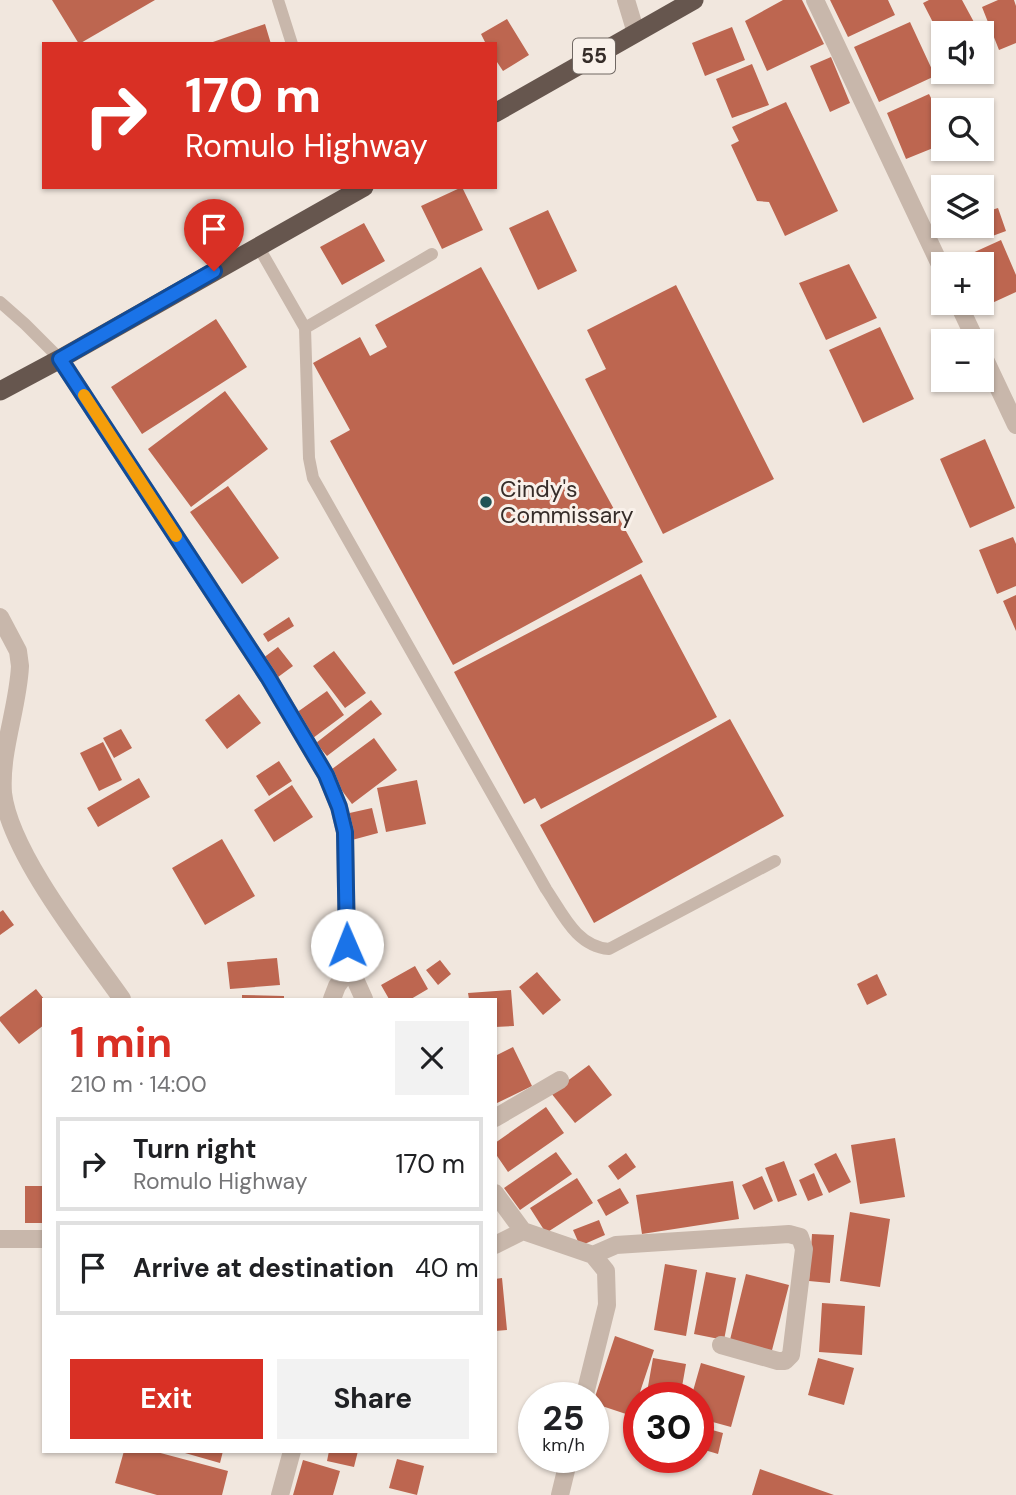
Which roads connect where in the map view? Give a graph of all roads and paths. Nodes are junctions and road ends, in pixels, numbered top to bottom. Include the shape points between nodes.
1 (278, 0) edge
2 (626, 0) edge
3 (694, 0) edge
4 (815, 0) edge
5 (636, 33) junction
6 (291, 42) edge
7 (497, 112) edge
8 (357, 189) edge
9 (340, 194) edge
10 (258, 246) junction
11 (934, 252) edge
12 (432, 254) dead end
13 (0, 302) edge
14 (305, 328) junction
15 (60, 359) junction
16 (994, 378) edge
17 (0, 391) edge
18 (1016, 425) edge
19 (0, 617) edge
20 (1, 771) edge
21 (775, 861) dead end
22 (350, 968) junction
23 (121, 998) edge
24 (332, 998) edge
25 (363, 998) edge
26 (560, 1080) dead end
27 (497, 1117) edge
28 (497, 1196) edge
29 (523, 1231) junction
30 (0, 1239) edge
31 (42, 1240) edge
32 (497, 1244) edge
33 (593, 1255) junction
34 (721, 1345) dead end
35 (588, 1382) edge
36 (291, 1453) edge
37 (565, 1473) edge
38 (279, 1495) edge
39 (560, 1495) edge

1 - 6 lane
2 - 5 street
3 - 5 highway, 55
4 - 11 street
5 - 7 highway, 55
8 - 9 highway
9 - 10 highway
10 - 14 lane
10 - 15 highway
12 - 14 lane
13 - 15 lane
14 - 21 lane via 313,478 546,889 576,933 588,944 609,948
15 - 17 highway
15 - 22 street via 268,677 326,775 345,832
16 - 18 street
19 - 20 street via 18,651 20,666
20 - 23 street via 3,794 24,852
22 - 24 street
22 - 25 street
26 - 27 street
28 - 29 street
29 - 32 street
29 - 33 street
30 - 31 street
33 - 34 street via 616,1245 648,1242 800,1237 804,1249 791,1355 778,1361
33 - 35 street via 606,1271 607,1305
36 - 38 street
37 - 39 street

